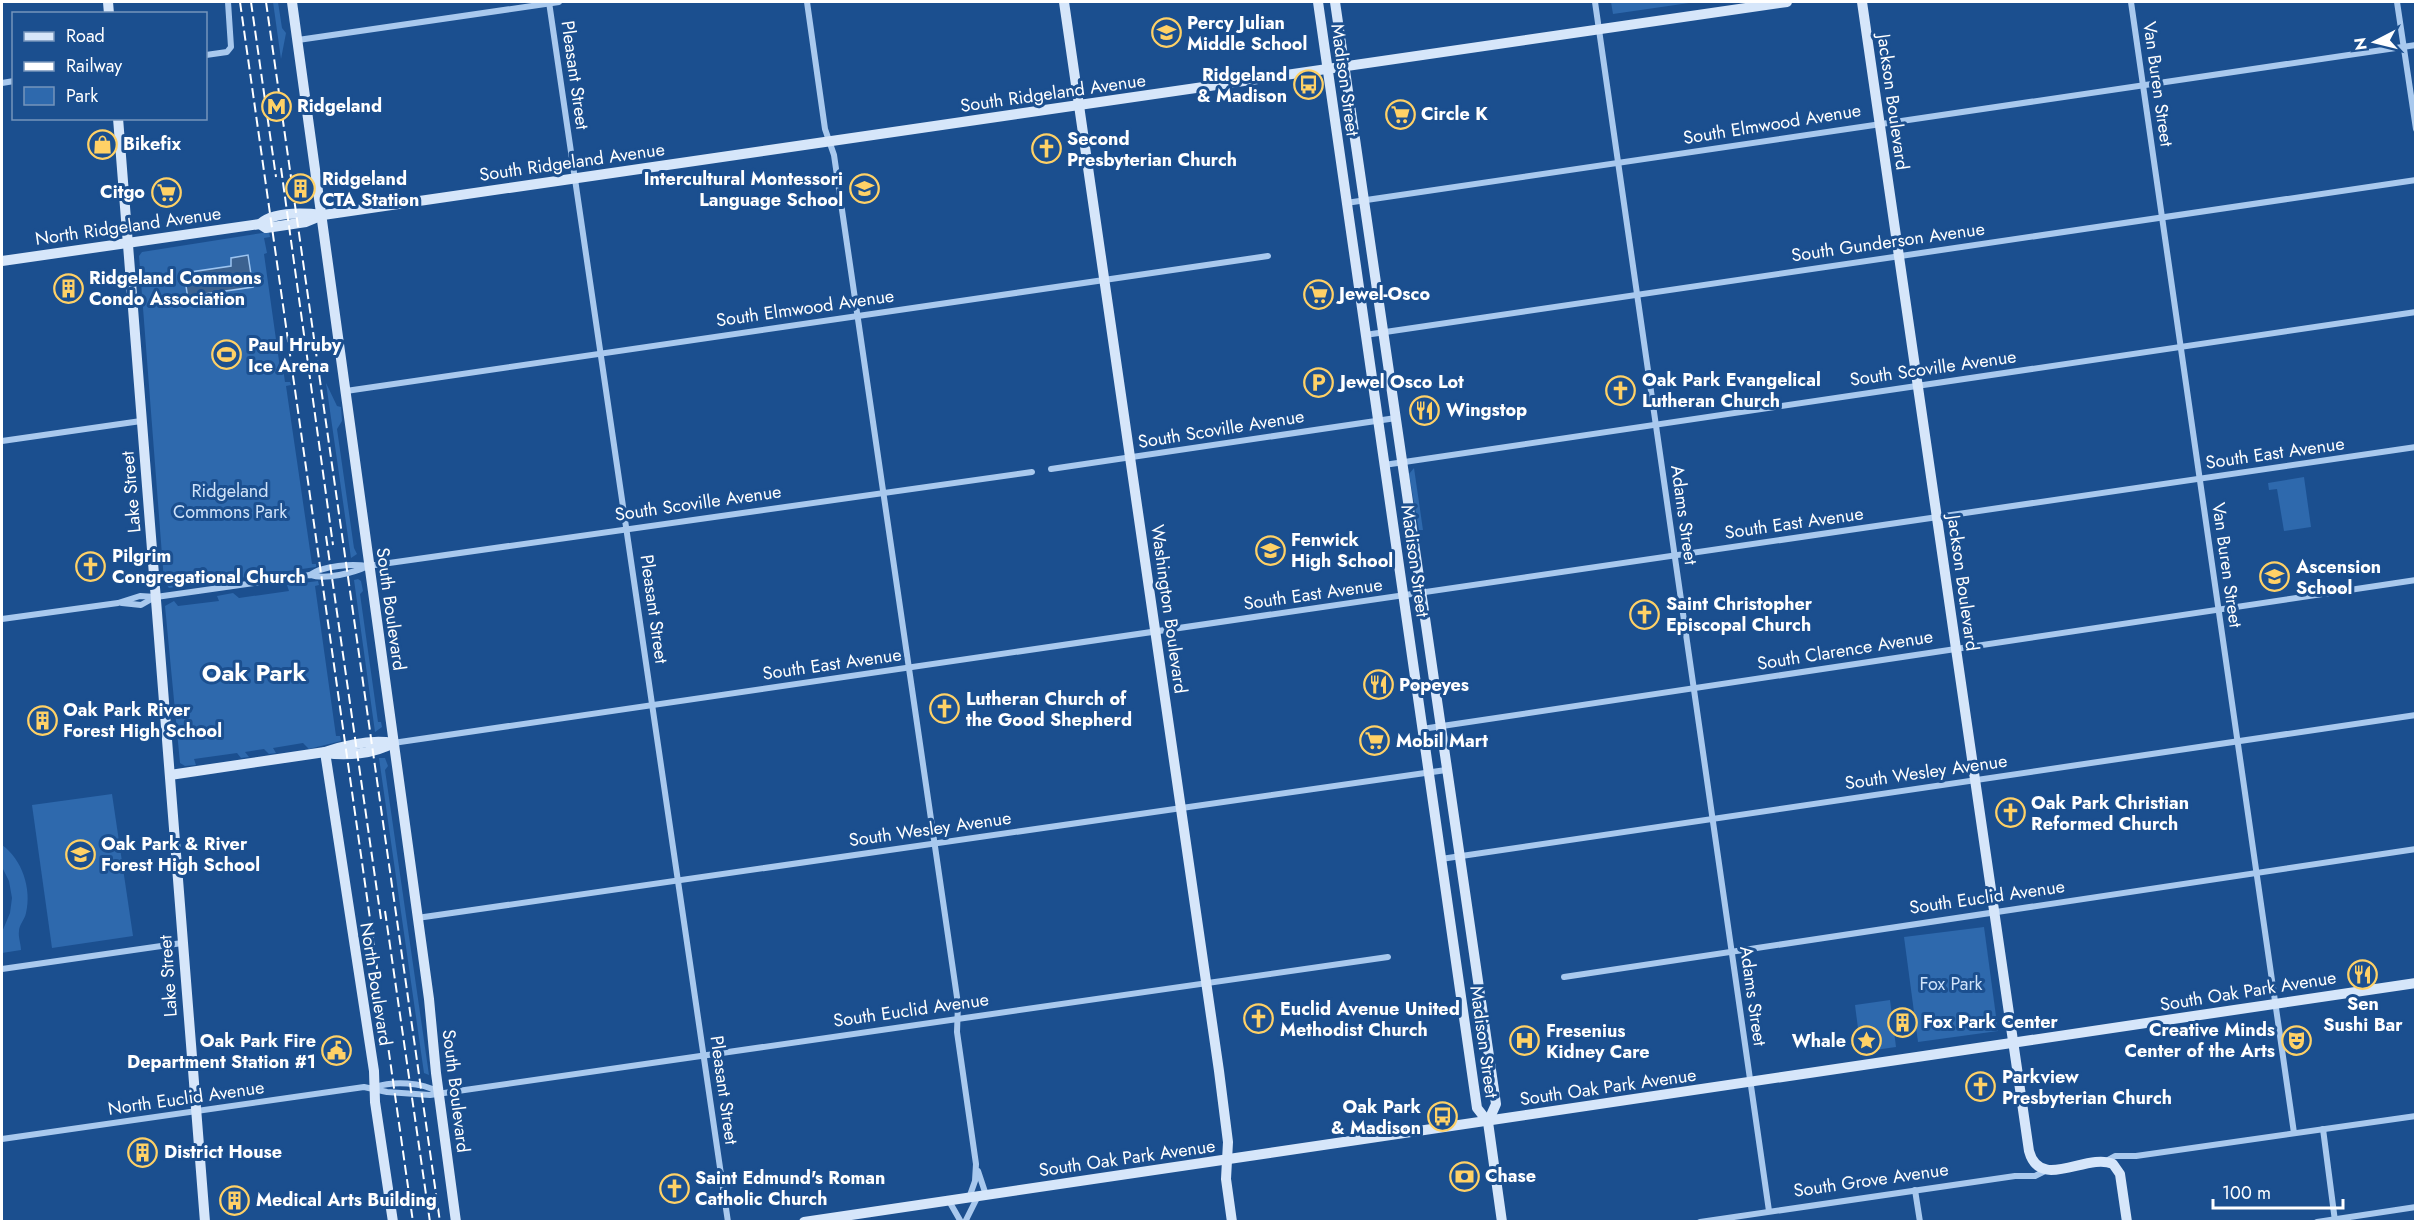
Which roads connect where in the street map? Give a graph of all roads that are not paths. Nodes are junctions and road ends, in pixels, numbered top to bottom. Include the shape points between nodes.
1 (228, 2) edge
2 (292, 2) edge
3 (549, 2) edge
4 (559, 2) edge
5 (807, 2) edge
6 (1064, 2) edge
7 (1317, 2) edge
8 (1335, 2) edge
9 (1595, 2) edge
10 (1787, 2) edge
11 (1862, 2) edge
12 (2131, 2) edge
13 (2397, 2) edge
14 (1599, 29) junction
15 (298, 40) junction
16 (2415, 45) edge
17 (2404, 46) junction
18 (207, 55) edge
19 (1344, 67) junction
20 (1327, 70) junction
21 (2143, 84) junction
22 (1079, 106) junction
23 (118, 120) edge
24 (1879, 123) junction
25 (2415, 129) edge
26 (829, 142) junction
27 (1618, 162) junction
28 (576, 178) junction
29 (2415, 180) edge
30 (1365, 200) junction
31 (1346, 203) junction
32 (323, 215) junction
33 (2162, 217) junction
34 (129, 242) junction
35 (1268, 256) dead end
36 (1899, 256) junction
37 (2, 261) edge
38 (1104, 279) junction
39 (1638, 295) junction
40 (2415, 312) edge
41 (857, 316) junction
42 (1384, 332) junction
43 (1365, 335) junction
44 (2181, 347) junction
45 (602, 354) junction
46 (1918, 386) junction
47 (346, 391) junction
48 (1396, 418) junction
49 (141, 421) junction
50 (1377, 421) junction
51 (1656, 425) junction
52 (2, 441) edge
53 (2415, 447) edge
54 (1130, 458) junction
55 (1402, 462) junction
56 (1384, 465) junction
57 (1051, 470) dead end
58 (1032, 472) dead end
59 (2200, 479) junction
60 (883, 492) junction
61 (1937, 518) junction
62 (627, 528) junction
63 (1675, 556) junction
64 (368, 566) junction
65 (2415, 580) edge
66 (1420, 594) junction
67 (1403, 596) junction
68 (156, 597) junction
69 (2219, 610) junction
70 (2, 619) edge
71 (1155, 632) junction
72 (1955, 648) junction
73 (909, 668) junction
74 (1694, 688) junction
75 (653, 705) junction
76 (2415, 715) edge
77 (1440, 726) junction
78 (1422, 729) junction
79 (2238, 741) junction
80 (393, 743) junction
81 (325, 753) junction
82 (1446, 770) junction
83 (1429, 772) junction
84 (170, 775) junction
85 (1975, 780) junction
86 (1181, 808) junction
87 (1713, 819) junction
88 (935, 844) junction
89 (2415, 849) edge
90 (1459, 856) junction
91 (1441, 859) junction
92 (2257, 873) junction
93 (678, 880) junction
94 (1994, 912) junction
95 (417, 918) junction
96 (182, 943) junction
97 (1731, 950) junction
98 (1388, 957) dead end
99 (2, 969) edge
100 (1564, 977) dead end
101 (1206, 982) junction
102 (2415, 983) edge
103 (2276, 1004) junction
104 (958, 1018) junction
105 (2014, 1043) junction
106 (704, 1056) junction
107 (1750, 1082) junction
108 (375, 1088) junction
109 (438, 1092) junction
110 (195, 1112) junction
111 (2415, 1116) edge
112 (1488, 1122) junction
113 (2323, 1129) junction
114 (2294, 1133) junction
115 (2, 1139) edge
116 (1227, 1160) junction
117 (2109, 1163) junction
118 (976, 1164) junction
119 (2041, 1169) junction
120 (1915, 1190) junction
121 (978, 1196) junction
122 (949, 1200) junction
123 (2415, 1207) edge
124 (1769, 1212) junction
125 (2335, 1220) edge
126 (205, 1221) edge
127 (393, 1221) edge
128 (456, 1221) edge
129 (728, 1221) edge
130 (804, 1221) edge
131 (963, 1221) edge
132 (1232, 1221) edge
133 (1502, 1221) edge
134 (1700, 1221) edge
135 (1712, 1221) edge
136 (1920, 1221) edge
137 (2127, 1221) edge
138 (2318, 1221) edge

1 - 18 street via 233,39 227,52
2 - 15 street, South Boulevard
3 - 4 street
3 - 15 street
3 - 28 street, Pleasant Street
5 - 26 street
6 - 22 street, Washington Boulevard
7 - 20 street, Madison Street
8 - 19 street, Madison Street
9 - 14 street, Adams Street
10 - 14 street, South Ridgeland Avenue
11 - 24 street, Jackson Boulevard
12 - 21 street, Van Buren Street
13 - 17 street
14 - 19 street, South Ridgeland Avenue
14 - 27 street, Adams Street
15 - 32 street, South Boulevard
16 - 17 street, South Elmwood Avenue
17 - 21 street, South Elmwood Avenue
17 - 25 street
19 - 20 street, South Ridgeland Avenue
19 - 30 street, Madison Street
20 - 22 street, South Ridgeland Avenue
20 - 31 street, Madison Street
21 - 24 street, South Elmwood Avenue
21 - 33 street, Van Buren Street
22 - 26 street, South Ridgeland Avenue
22 - 38 street, Washington Boulevard
23 - 34 street, Lake Street
24 - 27 street, South Elmwood Avenue
24 - 36 street, Jackson Boulevard
26 - 28 street, South Ridgeland Avenue
26 - 41 street
27 - 30 street, South Elmwood Avenue
27 - 39 street, Adams Street
28 - 32 street, South Ridgeland Avenue
28 - 45 street, Pleasant Street
29 - 33 street, South Gunderson Avenue
30 - 31 street, South Elmwood Avenue
30 - 42 street, Madison Street
31 - 43 street, Madison Street
32 - 34 street, North Ridgeland Avenue via 304,213 266,219 260,224
32 - 47 street, South Boulevard
33 - 36 street, South Gunderson Avenue
33 - 44 street, Van Buren Street
34 - 37 street, North Ridgeland Avenue
34 - 49 street, Lake Street
35 - 38 street, South Elmwood Avenue
36 - 39 street, South Gunderson Avenue
36 - 46 street, Jackson Boulevard
38 - 41 street, South Elmwood Avenue
38 - 54 street, Washington Boulevard
39 - 42 street, South Gunderson Avenue
39 - 51 street, Adams Street
40 - 44 street, South Scoville Avenue
41 - 45 street, South Elmwood Avenue
41 - 60 street
42 - 43 street, South Gunderson Avenue
42 - 48 street, Madison Street
43 - 50 street, Madison Street
44 - 46 street, South Scoville Avenue
44 - 59 street, Van Buren Street
45 - 47 street, South Elmwood Avenue
45 - 62 street, Pleasant Street
46 - 51 street, South Scoville Avenue
46 - 61 street, Jackson Boulevard
47 - 64 street, South Boulevard
48 - 50 street, South Scoville Avenue
48 - 55 street, Madison Street
49 - 52 street
49 - 68 street, Lake Street
50 - 54 street, South Scoville Avenue
50 - 56 street, Madison Street
51 - 55 street, South Scoville Avenue
51 - 63 street, Adams Street
53 - 59 street, South East Avenue
54 - 57 street, South Scoville Avenue
54 - 71 street, Washington Boulevard
55 - 56 street, South Scoville Avenue
55 - 66 street, Madison Street
56 - 67 street, Madison Street
58 - 60 street, South Scoville Avenue
59 - 61 street, South East Avenue
59 - 69 street, Van Buren Street
60 - 62 street, South Scoville Avenue
60 - 73 street
61 - 63 street, South East Avenue
61 - 72 street, Jackson Boulevard
62 - 64 street, South Scoville Avenue
62 - 75 street, Pleasant Street
63 - 66 street, South East Avenue
63 - 74 street, Adams Street
64 - 68 street, South Scoville Avenue via 326,569 310,575
64 - 80 street, South Boulevard
65 - 69 street, South Clarence Avenue
66 - 67 street, South East Avenue
66 - 77 street, Madison Street
67 - 71 street, South East Avenue
67 - 78 street, Madison Street
68 - 70 street, South Scoville Avenue via 140,596 118,603
68 - 84 street, Lake Street
69 - 72 street, South Clarence Avenue
69 - 79 street, Van Buren Street
71 - 73 street, South East Avenue
71 - 86 street, Washington Boulevard
72 - 74 street, South Clarence Avenue
72 - 85 street, Jackson Boulevard
73 - 75 street, South East Avenue
73 - 88 street
74 - 77 street, South Clarence Avenue
74 - 87 street, Adams Street
75 - 80 street, South East Avenue
75 - 93 street, Pleasant Street
76 - 79 street, South Wesley Avenue
77 - 78 street, South Clarence Avenue
77 - 82 street, Madison Street
78 - 83 street, Madison Street
79 - 85 street, South Wesley Avenue
79 - 92 street, Van Buren Street
80 - 81 street via 339,747
80 - 95 street, South Boulevard
81 - 84 street
81 - 108 street, North Boulevard
82 - 83 street, South Wesley Avenue
82 - 90 street, Madison Street
83 - 86 street, South Wesley Avenue
83 - 91 street, Madison Street
84 - 96 street, Lake Street
85 - 87 street, South Wesley Avenue
85 - 94 street, Jackson Boulevard
86 - 88 street, South Wesley Avenue
86 - 101 street, Washington Boulevard
87 - 90 street, South Wesley Avenue
87 - 97 street, Adams Street
88 - 93 street, South Wesley Avenue
88 - 104 street
89 - 92 street, South Euclid Avenue
90 - 91 street, South Wesley Avenue
90 - 112 street, Madison Street via 1496,1104
91 - 112 street, Madison Street via 1477,1108
92 - 94 street, South Euclid Avenue
92 - 103 street, Van Buren Street
93 - 95 street, South Wesley Avenue
93 - 106 street, Pleasant Street
94 - 97 street, South Euclid Avenue
94 - 105 street, Jackson Boulevard
95 - 109 street, South Boulevard
96 - 99 street
96 - 110 street, Lake Street
97 - 100 street, South Euclid Avenue
97 - 107 street, Adams Street
98 - 101 street, South Euclid Avenue
101 - 104 street, South Euclid Avenue
101 - 116 street, Washington Boulevard via 1228,1142
102 - 103 street, South Oak Park Avenue
103 - 105 street, South Oak Park Avenue
103 - 114 street, Van Buren Street
104 - 106 street, South Euclid Avenue
104 - 118 street
105 - 107 street, South Oak Park Avenue
105 - 119 street, Jackson Boulevard via 2029,1151
106 - 109 street, South Euclid Avenue
106 - 129 street, Pleasant Street
107 - 112 street, South Oak Park Avenue
107 - 124 street, Adams Street
108 - 109 street, North Euclid Avenue via 386,1084 428,1086
108 - 110 street, North Euclid Avenue
108 - 127 street, North Boulevard
109 - 128 street, South Boulevard
110 - 115 street, North Euclid Avenue
110 - 126 street, Lake Street
111 - 113 street, South Grove Avenue
112 - 116 street, South Oak Park Avenue
112 - 133 street, Madison Street
113 - 114 street, South Grove Avenue
113 - 125 street
114 - 117 street, South Grove Avenue via 2115,1156
116 - 121 street, South Oak Park Avenue
116 - 132 street, Washington Boulevard
117 - 119 street, South Grove Avenue
117 - 137 street via 2120,1174
118 - 121 street
118 - 121 street
119 - 120 street, South Grove Avenue via 2035,1176
120 - 124 street, South Grove Avenue
120 - 136 street
121 - 122 street, South Oak Park Avenue
121 - 131 street
122 - 130 street, South Oak Park Avenue
122 - 131 street
123 - 125 street
124 - 135 street, South Grove Avenue
125 - 138 street
134 - 135 street, South Grove Avenue

